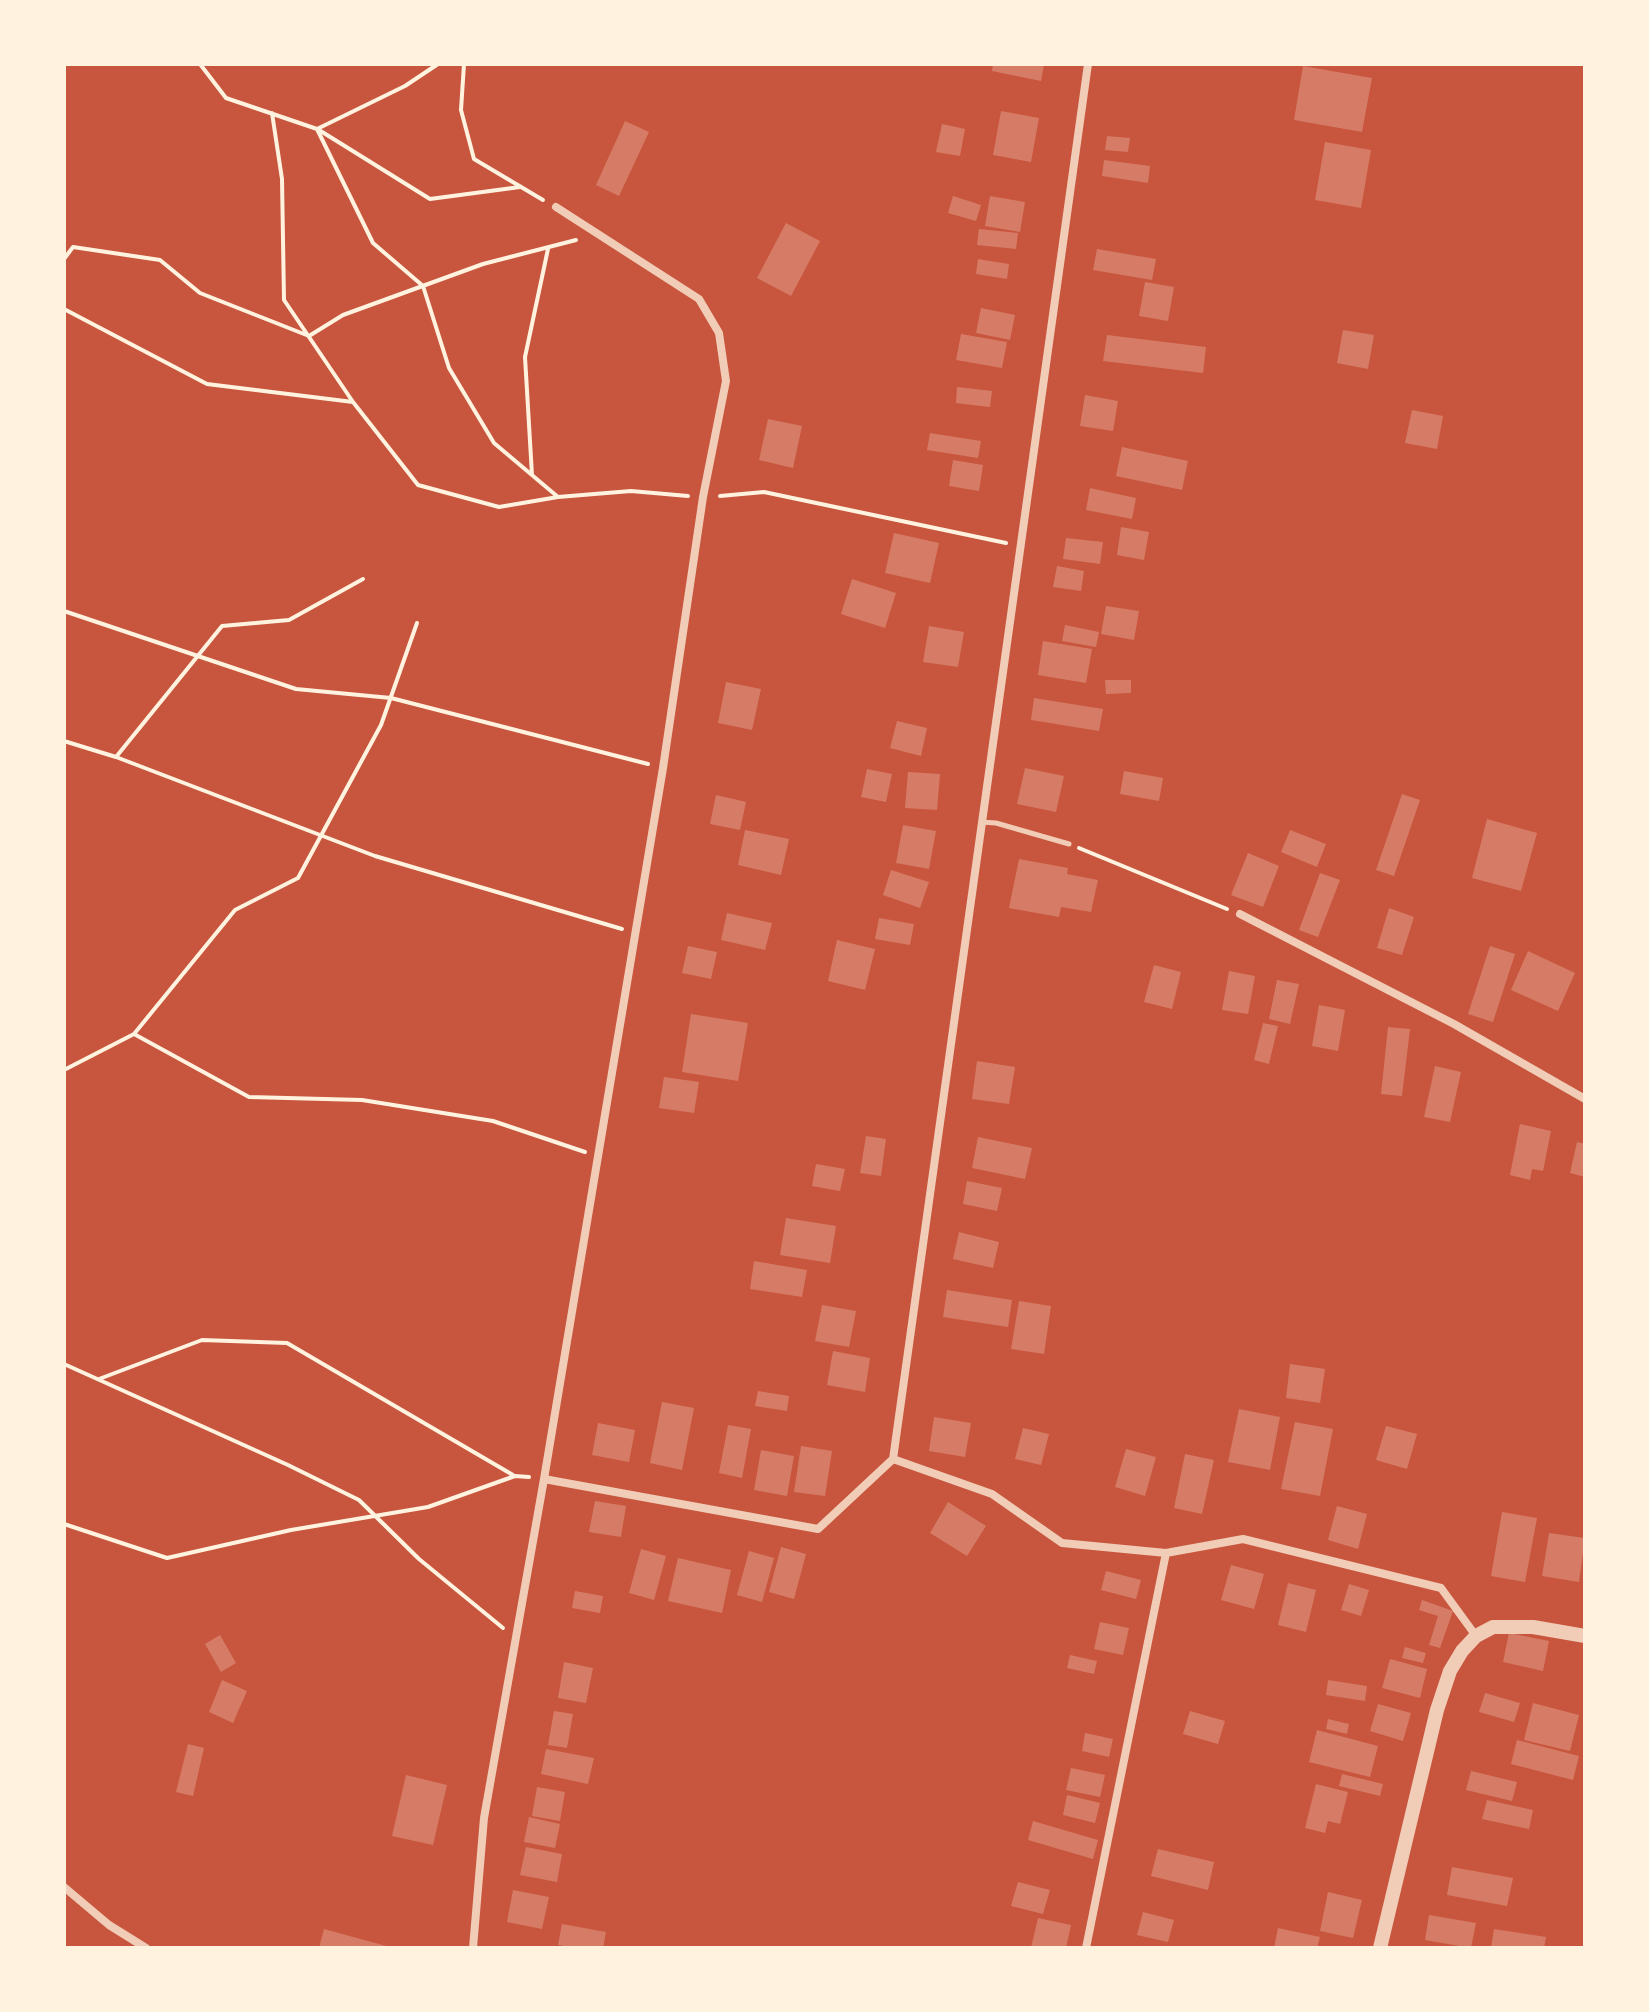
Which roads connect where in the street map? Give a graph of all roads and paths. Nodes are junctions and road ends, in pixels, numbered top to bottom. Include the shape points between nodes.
1 (200, 64) edge
2 (438, 64) edge
3 (464, 64) edge
4 (1088, 64) edge
5 (272, 113) junction
6 (317, 129) junction
7 (520, 187) junction
8 (556, 207) joint
9 (598, 234) junction
10 (548, 249) dead end
11 (64, 259) edge
12 (423, 286) junction
13 (64, 309) edge
14 (309, 336) junction
15 (353, 402) junction
16 (532, 475) junction
17 (558, 497) junction
18 (703, 497) junction
19 (1019, 546) junction
20 (363, 579) dead end
21 (64, 611) edge
22 (417, 623) dead end
23 (198, 655) junction
24 (391, 698) junction
25 (64, 741) edge
26 (116, 757) junction
27 (663, 768) junction
28 (980, 822) junction
29 (321, 835) junction
30 (1069, 844) joint
31 (1240, 914) joint
32 (636, 933) junction
33 (134, 1034) junction
34 (64, 1070) edge
35 (1585, 1099) edge
36 (598, 1156) junction
37 (64, 1364) edge
38 (99, 1379) junction
39 (893, 1459) junction
40 (515, 1476) junction
41 (544, 1479) junction
42 (376, 1517) junction
43 (64, 1524) edge
44 (1166, 1553) junction
45 (1476, 1636) junction
46 (1585, 1636) edge
47 (516, 1638) junction
48 (64, 1887) edge
49 (146, 1948) edge
50 (473, 1948) edge
51 (1086, 1948) edge
52 (1380, 1948) edge

1 - 5 path via 226,98
2 - 6 path
3 - 7 path via 461,110 474,159
4 - 19 street
5 - 6 path
5 - 14 path via 282,179 284,300
6 - 7 path via 430,199
6 - 12 path via 373,243
7 - 8 path
8 - 9 street
9 - 12 path
9 - 18 street via 699,299 719,333 726,381
10 - 16 path via 525,357
11 - 14 path via 73,247 160,260 200,293
12 - 14 path via 343,315
12 - 16 path via 449,368 494,443
13 - 15 path via 207,384
14 - 15 path
15 - 17 path via 418,485 499,507
16 - 17 path
17 - 18 path via 631,491
18 - 19 path via 764,492
18 - 27 street
19 - 28 street
20 - 23 path via 289,620 222,626
21 - 23 path
22 - 24 path
23 - 24 path via 296,689
23 - 26 path
24 - 27 path
24 - 29 path
25 - 26 path
26 - 29 path
27 - 32 street
28 - 30 lane
28 - 39 street
29 - 32 path via 375,856
29 - 33 path via 298,878 235,910
30 - 31 path
31 - 35 street via 1454,1024
32 - 36 street
33 - 34 path
33 - 36 path via 249,1097 362,1100 493,1121
36 - 41 street
37 - 38 path
38 - 40 path via 202,1340 287,1343
38 - 42 path via 359,1500
39 - 41 street via 818,1529
39 - 44 street via 992,1494 1062,1543
40 - 41 path
40 - 42 path via 428,1507
41 - 47 street
42 - 43 path via 167,1558
42 - 47 path
44 - 45 street via 1243,1539 1441,1588
44 - 51 street
45 - 46 street via 1493,1627 1513,1626
45 - 52 street via 1450,1671 1437,1710
47 - 50 street via 484,1818
48 - 49 street

